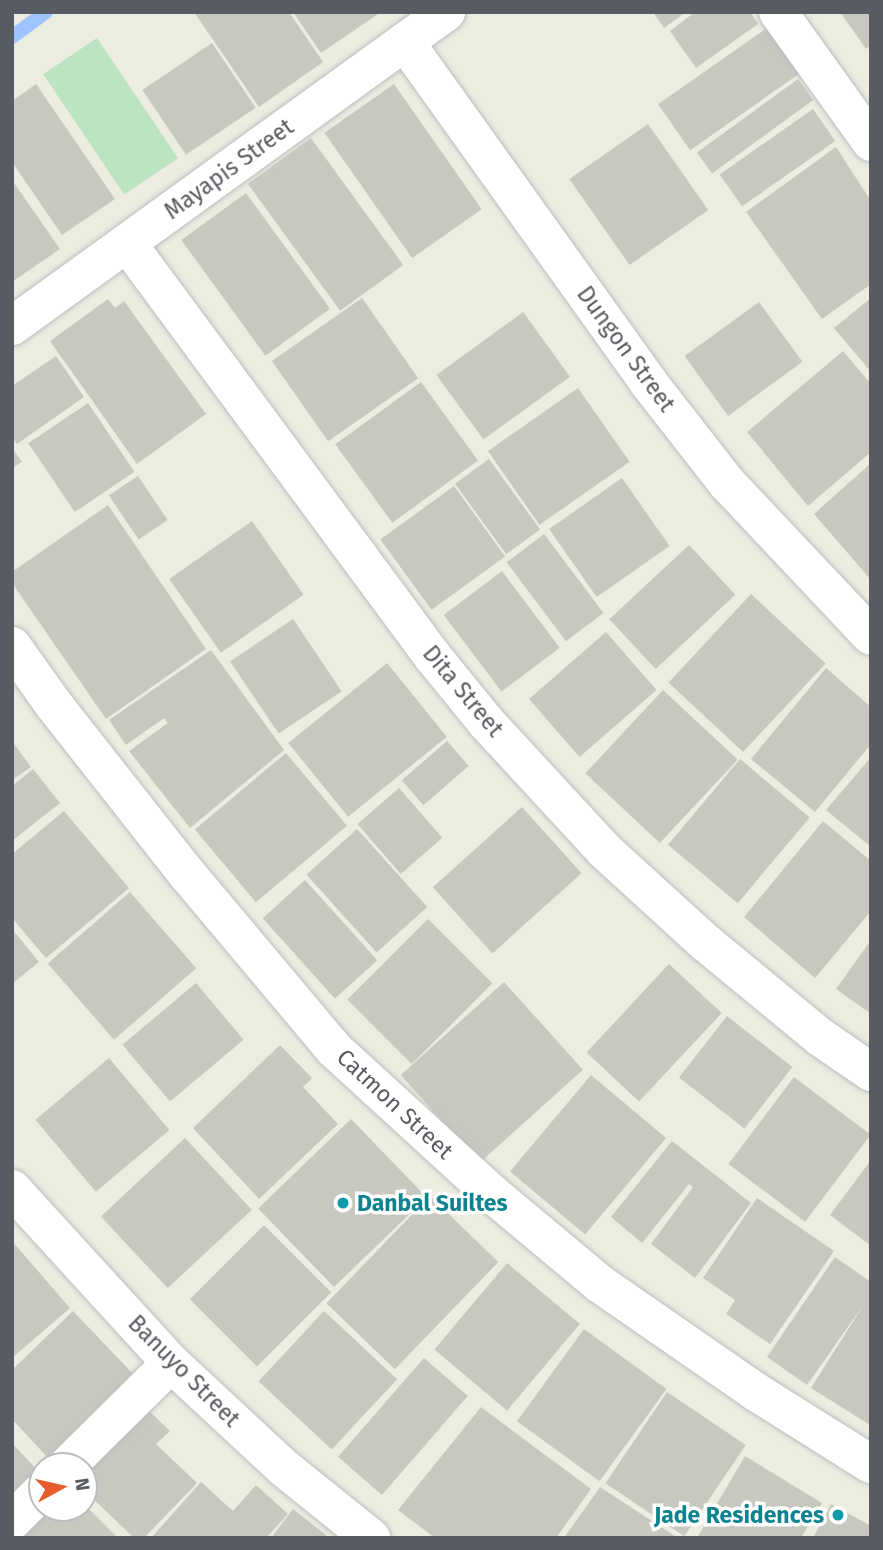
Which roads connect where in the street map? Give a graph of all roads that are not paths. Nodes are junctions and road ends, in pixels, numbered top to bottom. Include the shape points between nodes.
1 (446, 12) edge
2 (778, 12) edge
3 (405, 42) junction
4 (871, 142) edge
5 (127, 243) junction
6 (12, 327) edge
7 (871, 636) edge
8 (12, 646) edge
9 (871, 1072) edge
10 (12, 1189) edge
11 (171, 1363) junction
12 (81, 1452) edge
13 (871, 1464) edge
14 (28, 1506) edge
15 (12, 1521) edge
16 (371, 1538) edge

1 - 3 street, Mayapis Street
2 - 4 street
3 - 5 street, Mayapis Street
3 - 7 street, Dungon Street via 648,382 727,483
5 - 6 street, Mayapis Street
5 - 9 street, Dita Street via 486,722 604,850 665,906 820,1037
8 - 13 street, Catmon Street via 188,875 334,1049 490,1192 600,1284 756,1392
10 - 11 street, Banuyo Street
11 - 12 street
11 - 16 street, Banuyo Street via 284,1468
14 - 15 street

